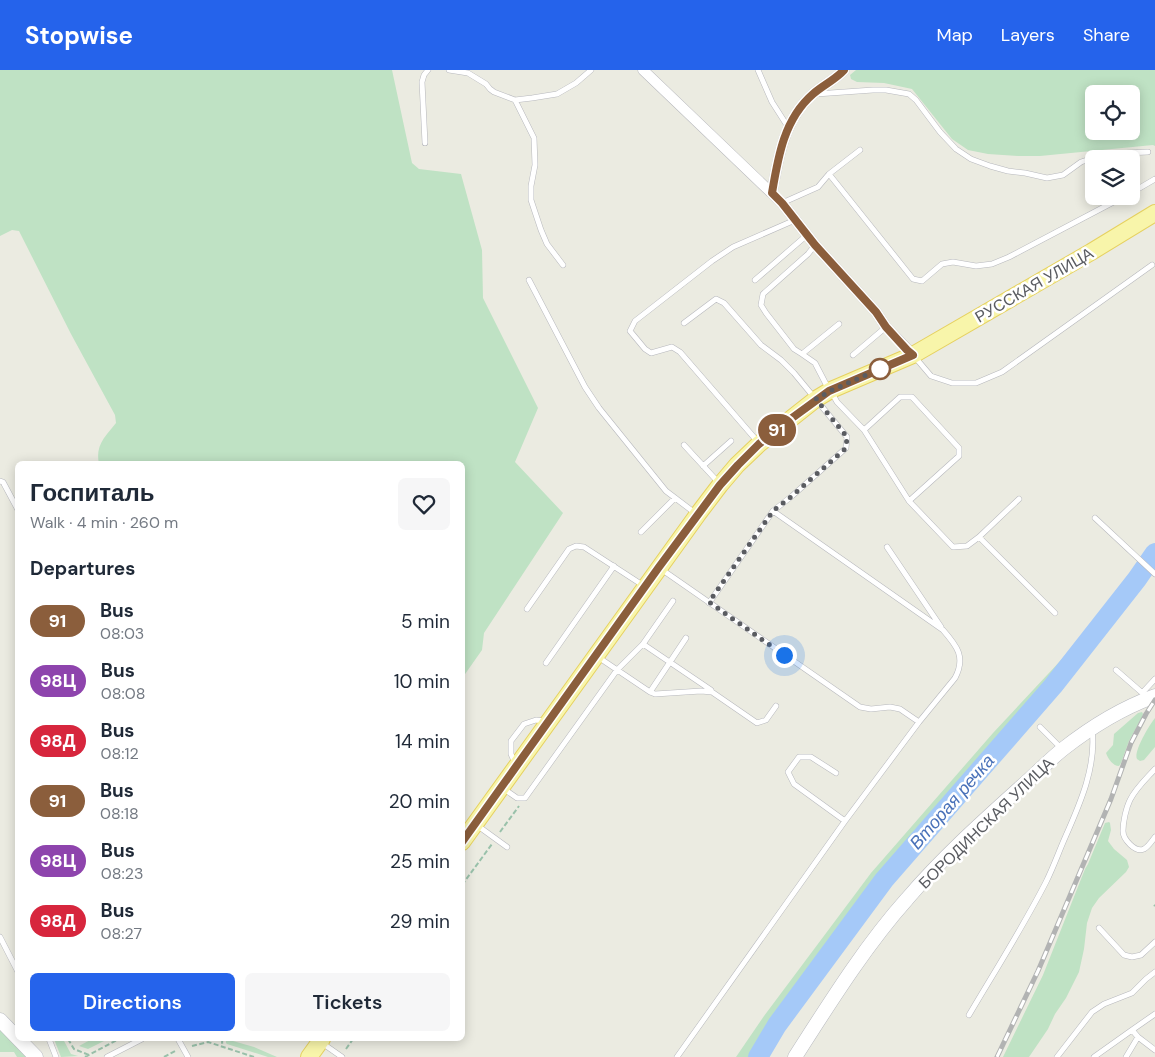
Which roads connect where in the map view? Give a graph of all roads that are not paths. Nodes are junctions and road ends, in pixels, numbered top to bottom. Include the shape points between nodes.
1 (428, 70) edge
2 (449, 70) edge
3 (591, 70) edge
4 (643, 70) edge
5 (758, 70) edge
6 (844, 70) edge
7 (812, 94) junction
8 (515, 100) junction
9 (788, 127) junction
10 (425, 143) dead end
11 (860, 150) dead end
12 (1148, 152) dead end
13 (829, 174) junction
14 (1155, 179) edge
15 (1140, 188) edge
16 (772, 193) junction
17 (782, 203) junction
18 (1108, 205) edge
19 (1153, 216) edge
20 (795, 220) junction
21 (807, 235) junction
22 (815, 245) junction
23 (563, 265) dead end
24 (1152, 265) dead end
25 (529, 280) dead end
26 (754, 280) dead end
27 (684, 323) dead end
28 (839, 324) dead end
29 (886, 327) junction
30 (802, 354) junction
31 (853, 355) dead end
32 (913, 355) junction
33 (826, 393) junction
34 (864, 430) junction
35 (731, 441) dead end
36 (759, 444) junction
37 (684, 445) dead end
38 (703, 466) junction
39 (0, 481) edge
40 (720, 485) junction
41 (675, 498) junction
42 (1019, 499) dead end
43 (909, 501) junction
44 (15, 504) edge
45 (773, 511) junction
46 (698, 514) junction
47 (1095, 518) dead end
48 (641, 532) dead end
49 (979, 536) junction
50 (886, 547) dead end
51 (614, 566) junction
52 (659, 567) junction
53 (1155, 574) edge
54 (645, 586) junction
55 (673, 601) dead end
56 (709, 602) junction
57 (527, 609) dead end
58 (1055, 613) dead end
59 (943, 630) junction
60 (686, 638) dead end
61 (643, 644) junction
62 (596, 656) junction
63 (670, 662) junction
64 (546, 663) dead end
65 (617, 670) junction
66 (1116, 670) dead end
67 (1155, 679) edge
68 (650, 692) junction
69 (712, 692) junction
70 (1149, 695) edge
71 (776, 706) dead end
72 (919, 722) junction
73 (1040, 727) dead end
74 (1092, 729) junction
75 (1062, 750) junction
76 (1155, 769) edge
77 (836, 773) dead end
78 (501, 788) junction
79 (845, 822) junction
80 (475, 824) junction
81 (1155, 837) edge
82 (465, 838) edge
83 (507, 847) dead end
84 (1099, 928) dead end
85 (0, 937) edge
86 (1155, 942) edge
87 (15, 966) edge
88 (1155, 972) edge
89 (1155, 1014) edge
90 (969, 1015) dead end
91 (0, 1020) edge
92 (1132, 1030) junction
93 (15, 1035) edge
94 (1138, 1037) junction
95 (20, 1041) edge
96 (50, 1041) edge
97 (138, 1041) edge
98 (179, 1041) edge
99 (320, 1041) edge
100 (322, 1041) edge
101 (1155, 1050) edge
102 (36, 1057) edge
103 (56, 1057) edge
104 (107, 1057) edge
105 (188, 1057) edge
106 (309, 1057) edge
107 (341, 1057) edge
108 (677, 1057) edge
109 (795, 1057) edge
110 (1057, 1057) edge
111 (1094, 1057) edge
112 (1126, 1057) edge

1 - 10 lane via 422,82
2 - 8 lane via 468,73 494,92
3 - 8 lane via 556,94
4 - 16 street
5 - 9 lane via 772,102
6 - 7 street
7 - 9 street
7 - 12 lane via 886,90 909,94 956,149 971,159 1008,171 1047,178 1063,175 1081,162 1105,154
8 - 23 lane via 534,138 531,200 540,230
9 - 16 street
11 - 13 lane
13 - 17 lane via 818,187
13 - 18 lane via 913,279 922,281 942,264 992,264
14 - 15 lane
16 - 17 street
17 - 20 street
19 - 32 main road, РУССКАЯ УЛИЦА
20 - 21 street
20 - 36 lane via 712,261 635,321 630,331 651,353 672,347 680,352
21 - 22 street
21 - 26 lane
22 - 29 street
22 - 30 lane via 763,294 761,305 794,349
24 - 32 lane via 1002,372 976,383 952,383 931,376
25 - 41 lane via 599,408
27 - 33 lane via 716,299 724,303 761,345 794,373
28 - 30 lane
29 - 31 lane
29 - 32 street
30 - 33 lane via 815,363
32 - 33 main road, РУССКАЯ УЛИЦА
33 - 34 lane
33 - 36 main road, РУССКАЯ УЛИЦА
33 - 45 lane via 847,437 846,448
34 - 43 lane
34 - 43 lane via 900,398 912,397 959,448 959,456
35 - 38 lane
36 - 40 main road, РУССКАЯ УЛИЦА
37 - 38 lane
38 - 40 lane
39 - 44 lane
40 - 46 main road, РУССКАЯ УЛИЦА
41 - 46 lane
41 - 48 lane
42 - 49 lane
43 - 49 lane via 953,547 967,546
45 - 56 lane
45 - 59 lane
46 - 52 main road, РУССКАЯ УЛИЦА
47 - 53 lane
49 - 58 lane
50 - 59 lane
51 - 54 lane
51 - 57 lane via 584,547 569,549
51 - 64 lane
52 - 54 main road, РУССКАЯ УЛИЦА
52 - 56 lane
54 - 62 main road, РУССКАЯ УЛИЦА
55 - 61 lane
56 - 72 lane via 860,707 890,707
59 - 72 lane via 956,646 959,670
60 - 63 lane
61 - 63 lane
61 - 65 lane
62 - 65 lane
62 - 78 main road, РУССКАЯ УЛИЦА
63 - 68 lane
63 - 69 lane
65 - 68 lane
65 - 78 lane via 525,798 517,798
66 - 70 lane
67 - 70 lane
68 - 69 lane
69 - 71 lane via 757,723 766,720
70 - 74 main road, БОРОДИНСКАЯ УЛИЦА
72 - 79 lane
73 - 75 lane
74 - 75 main road, БОРОДИНСКАЯ УЛИЦА
74 - 90 lane via 1092,756 1084,792 1047,880
75 - 109 main road, БОРОДИНСКАЯ УЛИЦА via 975,828 906,899 863,954
76 - 81 lane via 1130,800 1123,831 1128,842 1140,849 1146,848
77 - 79 lane via 811,757 799,757 788,772 794,784
78 - 80 main road, РУССКАЯ УЛИЦА
79 - 108 lane
80 - 82 main road, РУССКАЯ УЛИЦА
80 - 83 lane
84 - 86 lane via 1124,955 1132,957 1141,955
85 - 87 lane
88 - 110 lane via 1132,993 1092,1012
89 - 92 lane
91 - 93 main road
92 - 94 lane
92 - 111 lane
94 - 101 lane
94 - 112 lane
95 - 102 main road
96 - 103 lane
97 - 104 lane
98 - 105 lane
99 - 106 main road
100 - 107 lane

